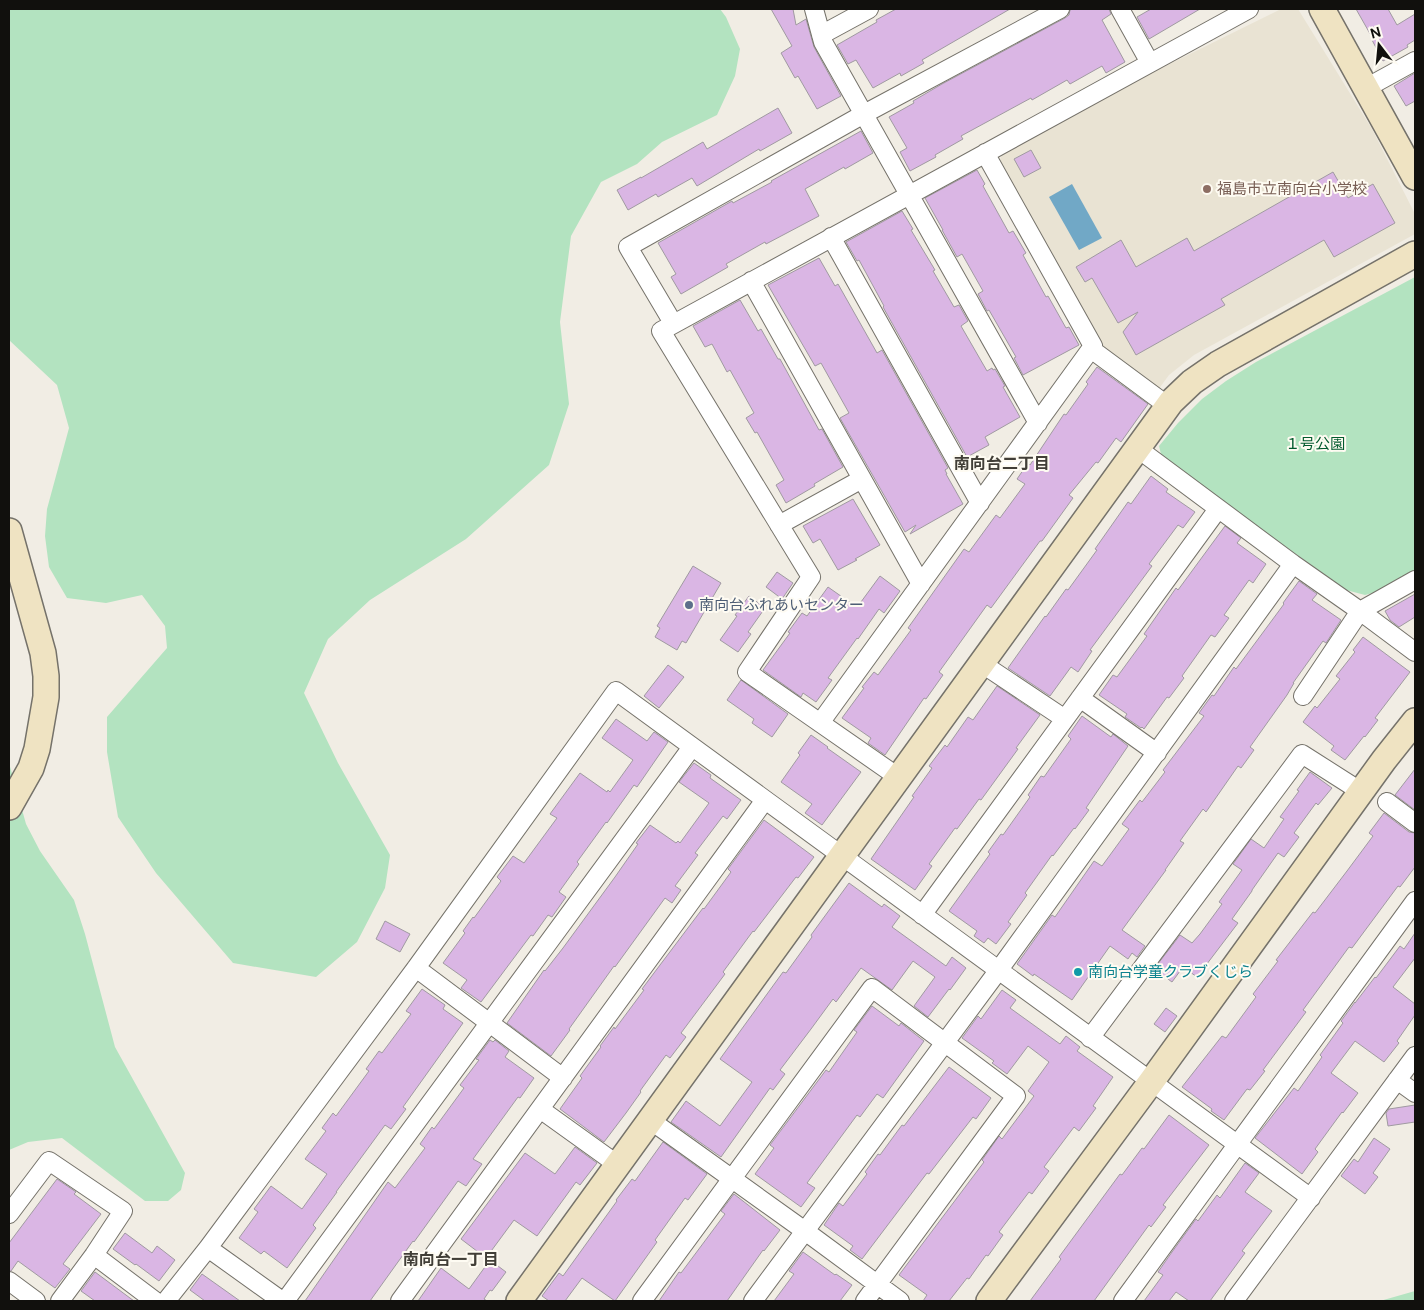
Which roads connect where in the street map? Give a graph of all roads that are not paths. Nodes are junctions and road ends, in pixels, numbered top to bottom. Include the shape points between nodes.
1 (814, 9) edge
2 (869, 9) edge
3 (1060, 9) edge
4 (1120, 9) edge
5 (1249, 9) edge
6 (1322, 9) edge
7 (1225, 14) edge
8 (821, 35) junction
9 (1415, 61) edge
10 (1150, 63) junction
11 (1366, 88) junction
12 (864, 114) junction
13 (985, 153) junction
14 (1415, 177) edge
15 (910, 194) junction
16 (831, 237) junction
17 (1415, 254) edge
18 (751, 281) junction
19 (673, 324) junction
20 (1091, 349) junction
21 (1168, 406) junction
22 (1038, 423) junction
23 (1137, 448) junction
24 (862, 479) junction
25 (980, 503) junction
26 (1218, 509) junction
27 (779, 526) junction
28 (9, 531) edge
29 (1293, 564) junction
30 (1415, 580) edge
31 (921, 584) junction
32 (1360, 611) junction
33 (1415, 652) edge
34 (981, 663) junction
35 (1303, 696) dead end
36 (1080, 698) junction
37 (1065, 719) junction
38 (1415, 721) edge
39 (820, 723) junction
40 (692, 747) junction
41 (1157, 753) junction
42 (898, 777) junction
43 (1360, 792) junction
44 (765, 800) junction
45 (1387, 802) dead end
46 (9, 807) edge
47 (1415, 823) edge
48 (841, 856) junction
49 (1415, 901) edge
50 (922, 915) junction
51 (416, 968) junction
52 (998, 971) junction
53 (490, 1023) junction
54 (1090, 1038) junction
55 (946, 1042) junction
56 (1415, 1056) edge
57 (563, 1078) junction
58 (1397, 1080) junction
59 (1151, 1082) junction
60 (1415, 1093) edge
61 (540, 1109) junction
62 (650, 1120) junction
63 (1237, 1145) junction
64 (618, 1165) junction
65 (732, 1178) junction
66 (1311, 1198) junction
67 (9, 1214) edge
68 (805, 1231) junction
69 (208, 1248) junction
70 (94, 1255) junction
71 (9, 1281) edge
72 (877, 1284) junction
73 (526, 1299) edge
74 (36, 1301) edge
75 (60, 1301) edge
76 (155, 1301) edge
77 (166, 1301) edge
78 (284, 1301) edge
79 (400, 1301) edge
80 (642, 1301) edge
81 (754, 1301) edge
82 (864, 1301) edge
83 (900, 1301) edge
84 (989, 1301) edge
85 (1123, 1301) edge
86 (1234, 1301) edge

1 - 8 street
2 - 8 street
3 - 12 street
4 - 10 street
5 - 7 street
6 - 11 street
7 - 10 street
8 - 12 street
9 - 11 street
10 - 13 street
11 - 14 street
12 - 15 street
12 - 19 street via 628,247
13 - 15 street
13 - 20 street via 1093,346
15 - 16 street
15 - 22 street
16 - 18 street
16 - 25 street
17 - 21 street via 1218,364 1192,382
18 - 19 street
18 - 24 street
19 - 27 street via 661,330
20 - 21 street
20 - 22 street
21 - 23 street
22 - 25 street
23 - 26 street
23 - 34 street
24 - 27 street
24 - 31 street
25 - 31 street
26 - 29 street
26 - 36 street
27 - 39 street via 811,577 747,672
28 - 46 street via 43,652 46,676 37,749 31,768
29 - 32 street
29 - 41 street
30 - 32 street
31 - 39 street
32 - 33 street
32 - 35 street
34 - 37 street
34 - 42 street
36 - 37 street
36 - 41 street
37 - 50 street
38 - 43 street
39 - 42 street
40 - 44 street
40 - 51 street via 616,691
40 - 53 street
41 - 52 street
42 - 48 street
43 - 54 street via 1302,754
43 - 59 street
44 - 48 street
44 - 57 street
45 - 47 street
48 - 50 street
48 - 62 street
49 - 63 street
50 - 52 street
51 - 53 street
51 - 69 street
52 - 54 street
52 - 55 street
53 - 57 street
53 - 78 street
54 - 59 street
55 - 65 street via 872,988
55 - 68 street
55 - 72 street via 1016,1096
56 - 58 street
57 - 61 street
58 - 60 street
58 - 66 street
59 - 63 street
59 - 84 street
61 - 64 street
61 - 79 street
62 - 64 street
62 - 65 street
63 - 66 street
63 - 85 street
64 - 73 street
65 - 68 street
65 - 80 street
66 - 86 street
67 - 70 street via 49,1161 123,1211
68 - 72 street
68 - 81 street
69 - 77 street
69 - 78 street
70 - 75 street
70 - 76 street
71 - 74 street
72 - 82 street
72 - 83 street

